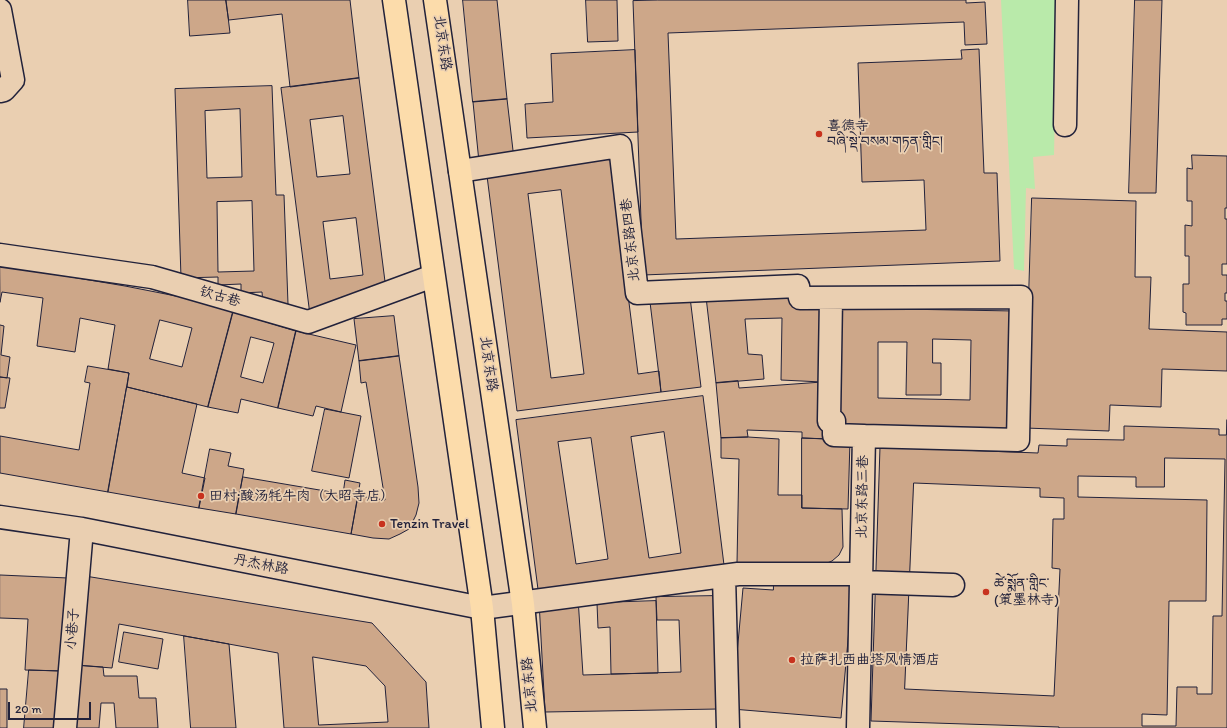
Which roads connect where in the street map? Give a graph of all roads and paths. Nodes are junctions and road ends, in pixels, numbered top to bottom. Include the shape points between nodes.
1 (394, 0) edge
2 (435, 0) edge
3 (1067, 0) edge
4 (0, 10) edge
5 (0, 91) edge
6 (1064, 125) dead end
7 (460, 170) junction
8 (0, 255) edge
9 (433, 276) junction
10 (831, 298) junction
11 (864, 436) junction
12 (0, 517) edge
13 (82, 529) junction
14 (724, 576) junction
15 (861, 578) junction
16 (952, 585) dead end
17 (523, 604) junction
18 (482, 608) junction
19 (65, 728) edge
20 (493, 728) edge
21 (535, 728) edge
22 (728, 728) edge
23 (858, 728) edge

1 - 9 main road
2 - 7 main road, 北京东路
3 - 6 street
4 - 5 street via 13,80
7 - 10 street, 北京东路四巷 via 620,146 637,293 798,286 800,298
7 - 17 main road, 北京东路
8 - 9 street, 钦古巷 via 152,277 308,322
9 - 18 main road
10 - 11 street, 北京东路三巷 via 829,421 834,421 834,435
10 - 11 street via 1021,297 1018,440
11 - 15 street, 北京东路三巷
12 - 13 street, 丹杰林路
13 - 18 street, 丹杰林路
13 - 19 street, 小巷子
14 - 15 street, 丹杰林路 via 738,574
14 - 17 street, 丹杰林路
14 - 22 street
15 - 16 street, 丹杰林路
15 - 23 street, 北京东路三巷
17 - 18 street, 丹杰林路
17 - 21 main road, 北京东路
18 - 20 main road

